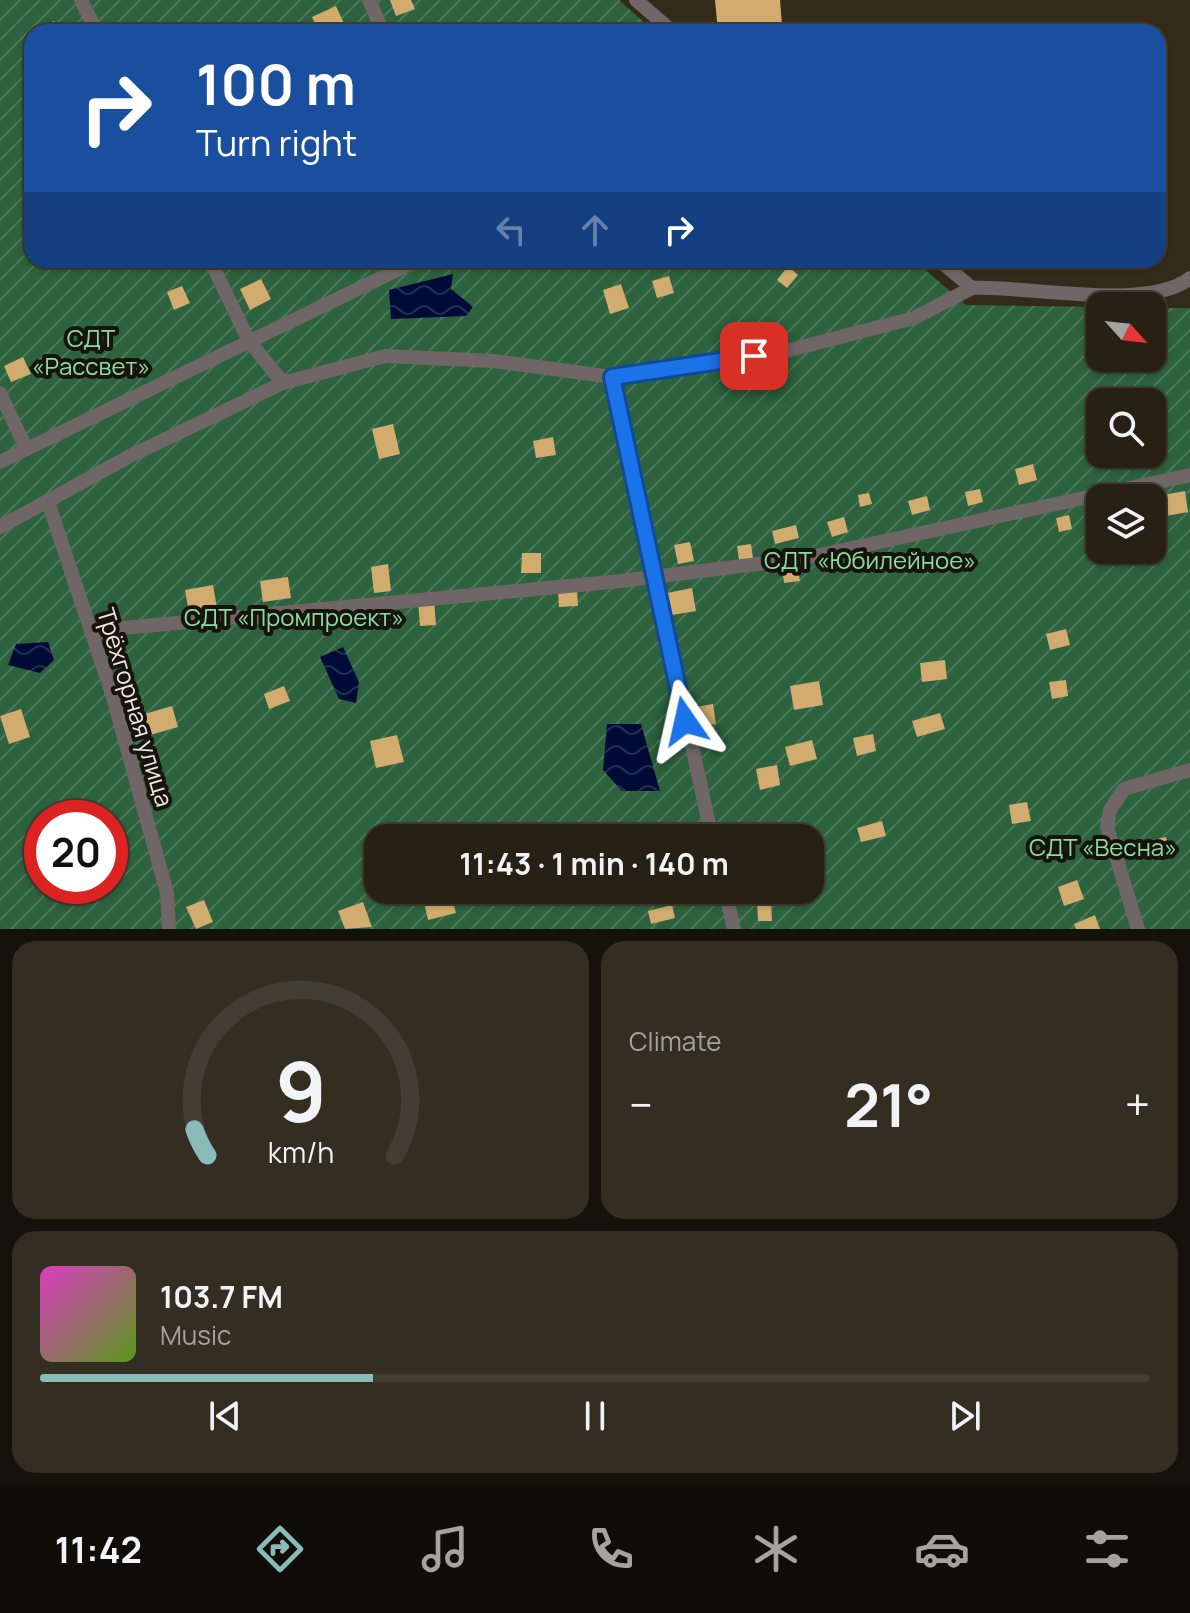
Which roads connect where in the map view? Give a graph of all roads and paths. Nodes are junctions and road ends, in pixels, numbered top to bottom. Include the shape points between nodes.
1 (81, 0) edge
2 (369, 0) edge
3 (636, 0) edge
4 (93, 24) edge
5 (380, 24) edge
6 (664, 24) edge
7 (214, 268) edge
8 (401, 268) edge
9 (948, 268) edge
10 (1190, 278) edge
11 (972, 288) junction
12 (249, 341) junction
13 (612, 377) junction
14 (283, 383) junction
15 (0, 393) edge
16 (26, 448) junction
17 (0, 462) edge
18 (1190, 475) edge
19 (48, 502) junction
20 (0, 527) edge
21 (655, 576) junction
22 (91, 631) junction
23 (1190, 770) edge
24 (709, 824) edge
25 (728, 904) edge
26 (169, 929) edge
27 (734, 929) edge
28 (1138, 929) edge

1 - 4 lane
2 - 5 lane
3 - 6 lane
7 - 12 lane
8 - 12 lane
9 - 11 lane
10 - 11 lane via 1161,291 1086,295
11 - 13 lane via 914,318 782,352
12 - 14 lane
12 - 16 lane
13 - 14 lane via 494,361 385,356
13 - 21 lane
14 - 19 lane
15 - 16 lane
16 - 17 lane
18 - 21 lane via 806,558
19 - 20 lane
19 - 22 lane, Трёхгорная улица
21 - 22 lane
21 - 24 lane
22 - 26 lane, Трёхгорная улица via 167,893
23 - 28 lane via 1124,789 1110,810 1107,827
25 - 27 lane

